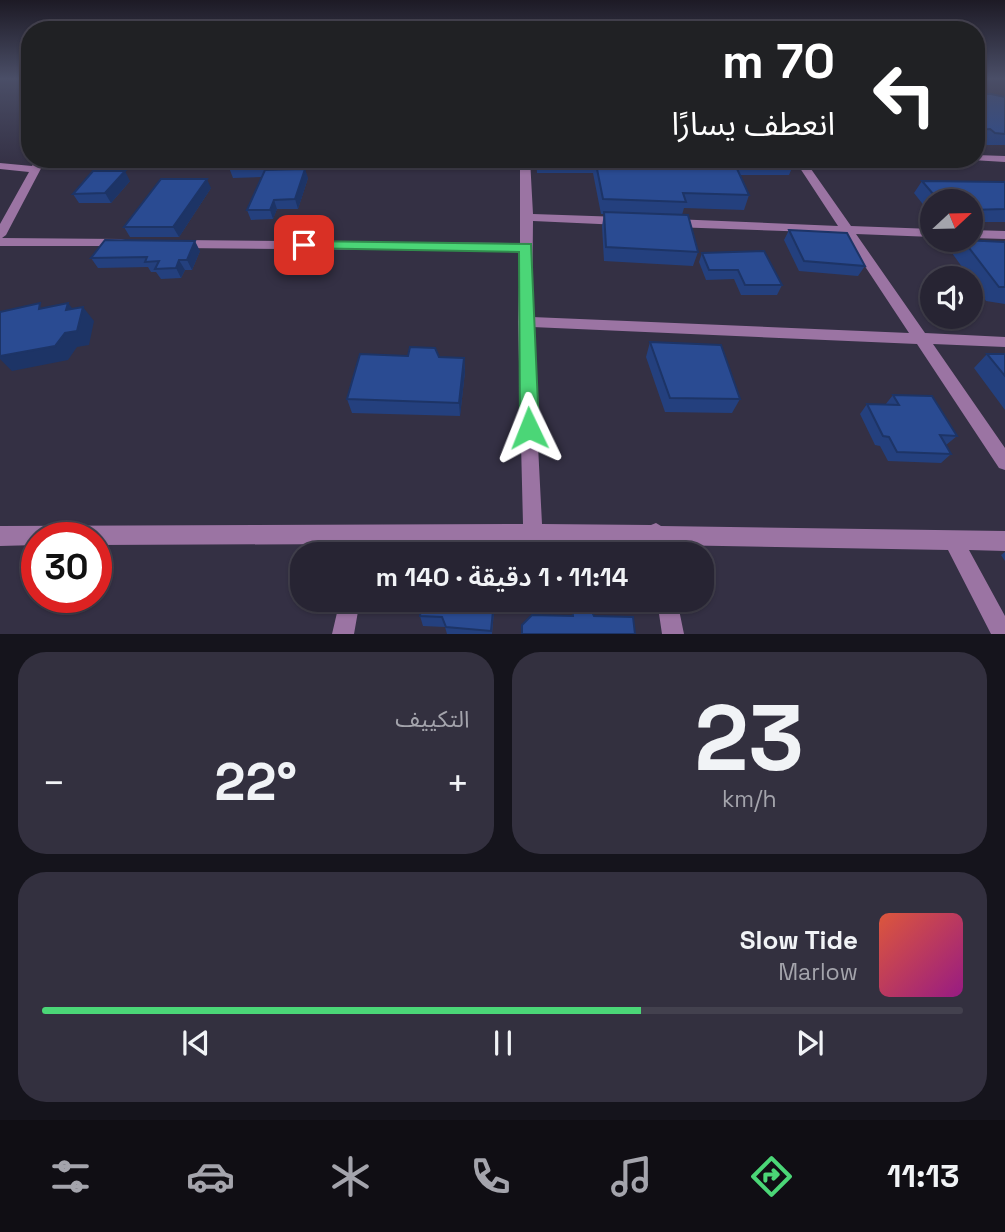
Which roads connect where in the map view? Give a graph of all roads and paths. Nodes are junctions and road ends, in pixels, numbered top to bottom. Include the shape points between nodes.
1 (985, 158) edge
2 (1005, 159) edge
3 (21, 165) edge
4 (0, 166) edge
5 (36, 168) edge
6 (525, 168) edge
7 (805, 168) edge
8 (527, 217) junction
9 (638, 222) edge
10 (666, 223) edge
11 (848, 230) junction
12 (920, 233) edge
13 (984, 234) edge
14 (0, 235) edge
15 (1005, 235) edge
16 (0, 242) edge
17 (138, 243) edge
18 (166, 244) edge
19 (526, 247) junction
20 (526, 322) junction
21 (920, 338) junction
22 (1005, 342) edge
23 (1005, 462) edge
24 (362, 533) junction
25 (533, 533) junction
26 (656, 533) junction
27 (0, 536) edge
28 (953, 540) junction
29 (1005, 541) edge
30 (360, 542) edge
31 (658, 542) edge
32 (348, 612) edge
33 (669, 612) edge
34 (343, 634) edge
35 (673, 634) edge
36 (1003, 634) edge

1 - 2 street
3 - 4 street
5 - 14 street
6 - 8 street
7 - 11 street
8 - 9 street
8 - 19 street
10 - 11 street
11 - 12 street
11 - 21 street
13 - 15 street
16 - 17 street
18 - 19 street
19 - 20 street
20 - 21 street
20 - 25 street
21 - 22 street
21 - 23 street
24 - 25 street
24 - 27 street
24 - 30 street
25 - 26 street
26 - 28 street
26 - 31 street
28 - 29 street
28 - 36 street
32 - 34 street
33 - 35 street

